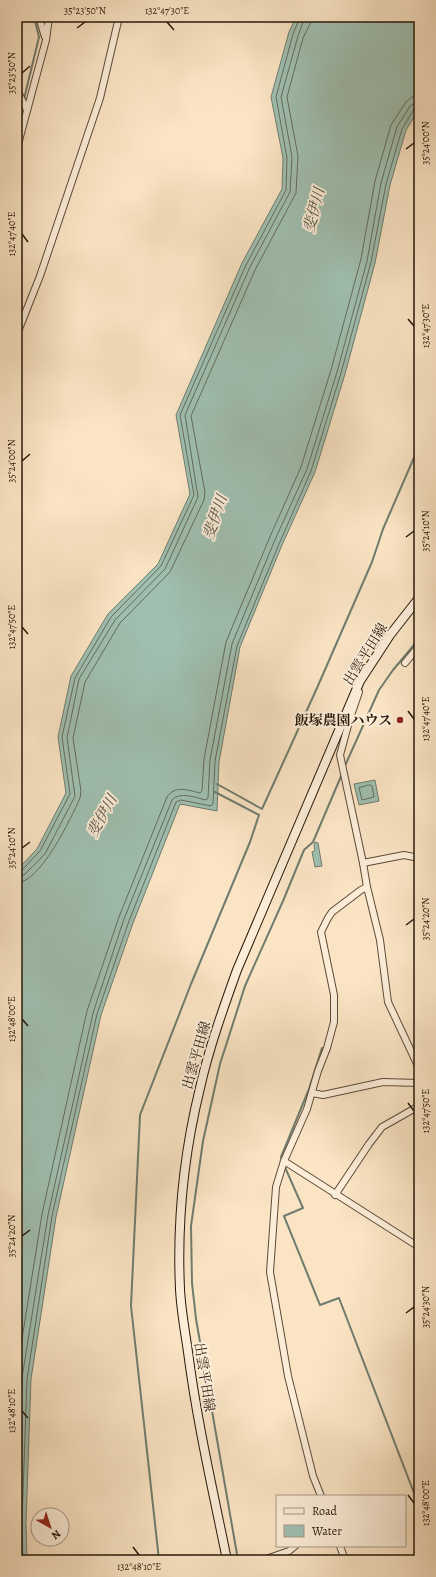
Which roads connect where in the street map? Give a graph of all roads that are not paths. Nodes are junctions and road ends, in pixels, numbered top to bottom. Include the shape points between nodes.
1 (39, 17) edge
2 (49, 17) edge
3 (119, 17) edge
4 (46, 40) junction
5 (17, 90) edge
6 (27, 110) junction
7 (18, 138) edge
8 (17, 148) edge
9 (17, 334) edge
10 (419, 598) edge
11 (419, 646) edge
12 (405, 663) dead end
13 (360, 681) junction
14 (419, 858) edge
15 (364, 863) junction
16 (367, 887) junction
17 (419, 1068) edge
18 (419, 1083) edge
19 (312, 1092) junction
20 (419, 1106) edge
21 (284, 1161) junction
22 (335, 1195) junction
23 (419, 1247) edge
24 (321, 1495) edge
25 (294, 1547) edge
26 (340, 1547) edge
27 (227, 1560) edge
28 (263, 1560) edge
29 (345, 1560) edge

1 - 4 street
2 - 4 street
3 - 9 street via 100,98 40,276
4 - 6 street
5 - 6 street
6 - 7 street
7 - 8 street
10 - 13 main road, 出雲平田線
11 - 12 street
13 - 15 street via 360,690 340,755
13 - 27 main road, 出雲平田線 via 237,970 200,1088 192,1128 183,1190 180,1290 193,1394
14 - 15 street via 404,855
15 - 16 street
16 - 17 street via 380,940 388,1002
16 - 19 street via 332,912 321,932 334,995 334,1022
18 - 19 street via 383,1082 323,1095
19 - 21 street via 307,1110
20 - 22 street via 382,1127
21 - 22 street
21 - 24 street via 276,1187 270,1272 288,1376 313,1476
22 - 23 street
25 - 28 street via 290,1551
26 - 29 street

